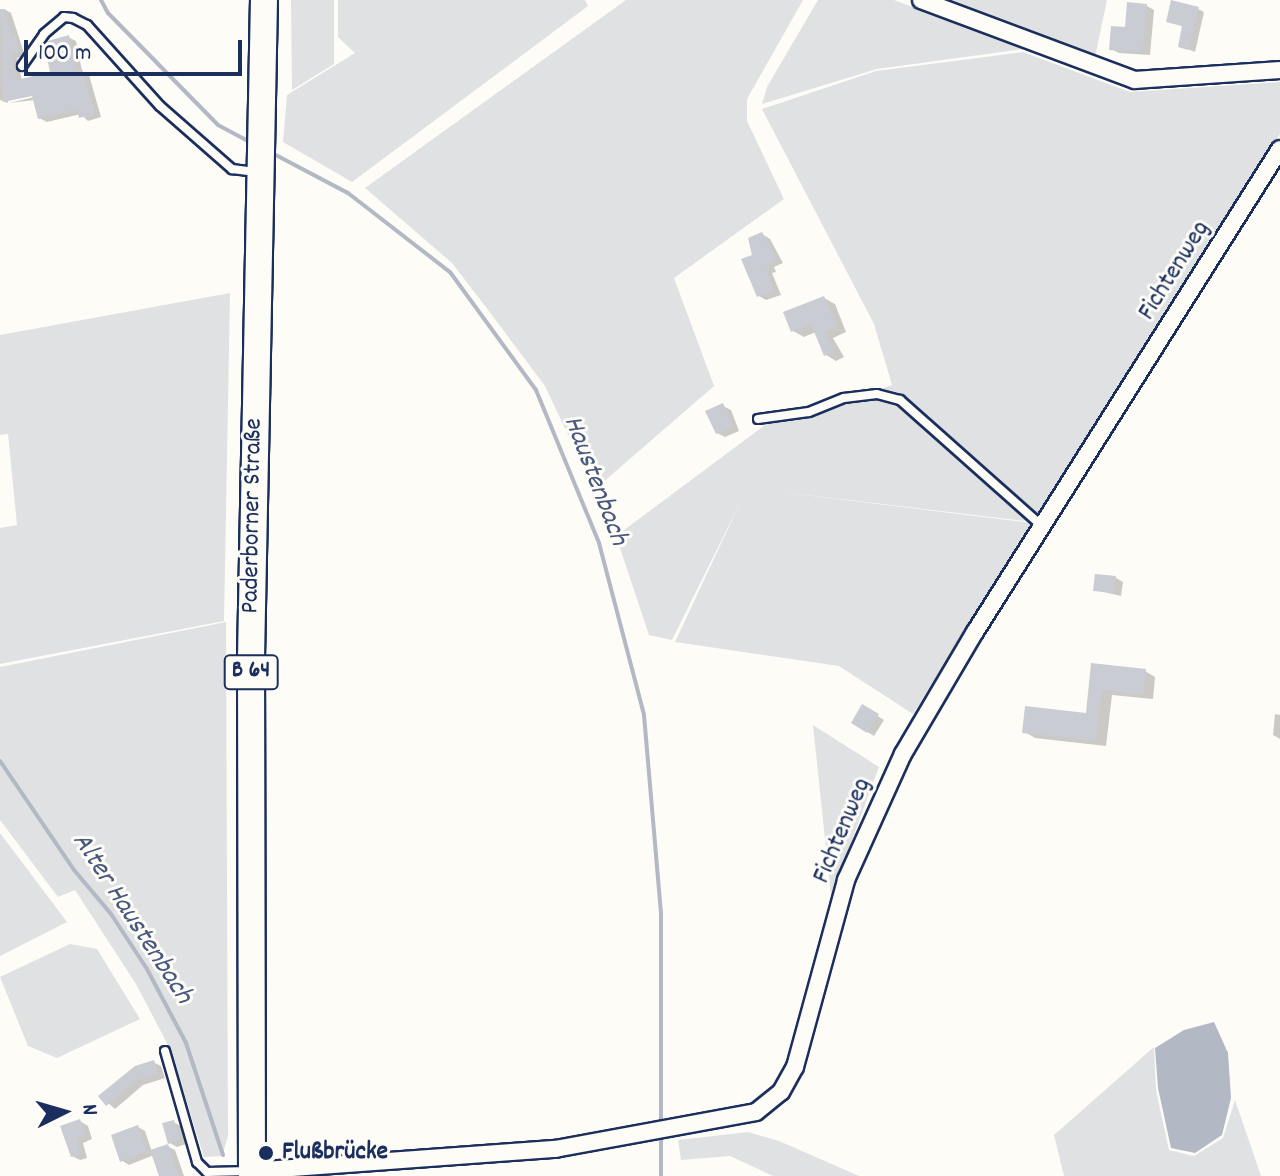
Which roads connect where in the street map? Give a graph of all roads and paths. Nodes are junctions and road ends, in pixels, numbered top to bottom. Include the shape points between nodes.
1 (264, 0) edge
2 (921, 0) edge
3 (22, 66) dead end
4 (1280, 70) edge
5 (1280, 149) edge
6 (260, 170) junction
7 (758, 419) dead end
8 (1043, 527) junction
9 (165, 1051) dead end
10 (308, 1171) edge
11 (252, 1173) edge

1 - 6 main road, Paderborner Straße / B 64
2 - 4 street via 1135,80
3 - 6 lane via 44,34 64,17 73,18 87,25 160,106 232,169
5 - 8 street, Fichtenweg
6 - 11 main road, Paderborner Straße / B 64 via 251,658
7 - 8 lane via 809,412 844,398 877,394 900,400
8 - 10 street, Fichtenweg via 903,754 846,880 795,1067 781,1092 756,1112 675,1129 555,1149
9 - 11 lane via 197,1162 207,1172
10 - 11 street, Fichtenweg

